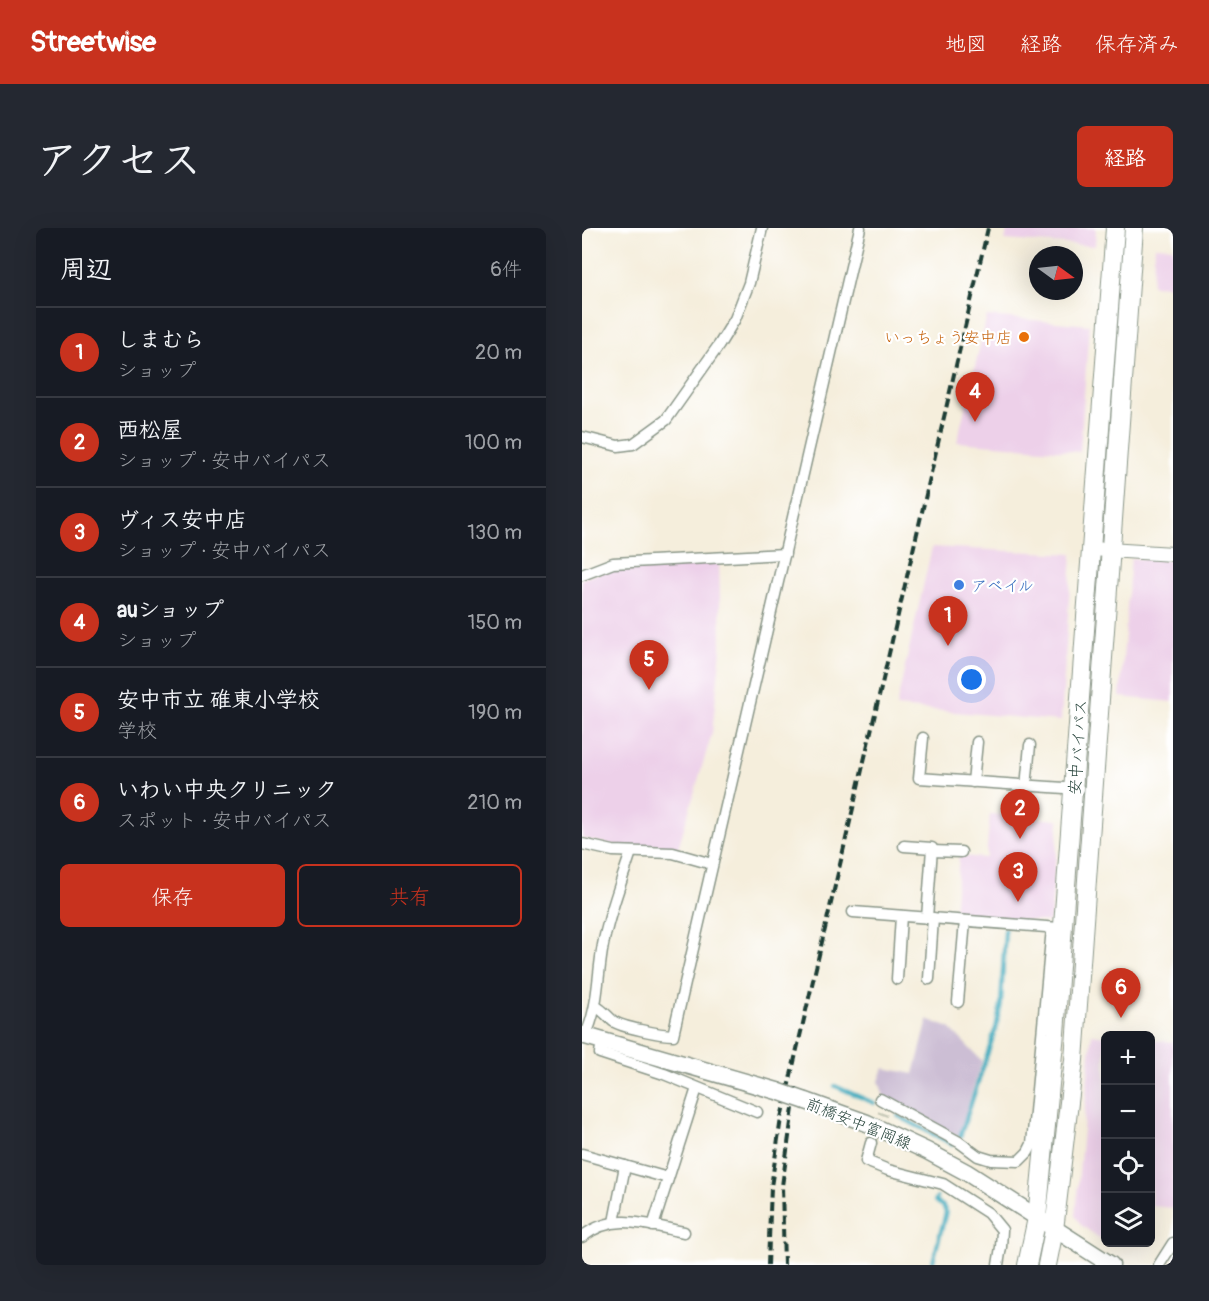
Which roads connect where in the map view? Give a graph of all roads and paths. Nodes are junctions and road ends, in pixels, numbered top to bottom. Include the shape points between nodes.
1 (762, 228) edge
2 (860, 228) edge
3 (1115, 228) edge
4 (1134, 228) edge
5 (582, 437) edge
6 (1092, 549) junction
7 (1111, 550) junction
8 (785, 554) junction
9 (1173, 554) edge
10 (582, 575) edge
11 (923, 738) dead end
12 (977, 742) dead end
13 (1030, 745) dead end
14 (973, 782) junction
15 (1026, 787) junction
16 (1074, 789) junction
17 (1094, 790) junction
18 (582, 844) edge
19 (904, 846) dead end
20 (932, 851) junction
21 (631, 852) junction
22 (961, 852) dead end
23 (712, 864) junction
24 (853, 912) dead end
25 (901, 916) junction
26 (930, 918) junction
27 (965, 921) junction
28 (1058, 928) junction
29 (1084, 930) junction
30 (897, 979) dead end
31 (929, 979) dead end
32 (958, 1002) dead end
33 (594, 1006) junction
34 (583, 1037) edge
35 (602, 1041) junction
36 (697, 1088) junction
37 (884, 1105) dead end
38 (757, 1112) dead end
39 (1040, 1130) junction
40 (872, 1143) tunnel mouth
41 (582, 1154) edge
42 (625, 1166) junction
43 (966, 1172) junction
44 (668, 1178) junction
45 (957, 1191) junction
46 (1036, 1218) junction
47 (614, 1222) junction
48 (653, 1226) junction
49 (1054, 1230) junction
50 (684, 1232) dead end
51 (582, 1237) edge
52 (1173, 1243) edge
53 (1102, 1263) edge
54 (998, 1265) edge
55 (1027, 1265) edge
56 (1047, 1265) edge
57 (1159, 1265) edge

1 - 5 street via 749,283 735,319 666,420 633,444 618,446
2 - 8 street
3 - 6 highway, 安中バイパス
4 - 7 highway, 安中バイパス
6 - 7 street
6 - 16 highway, 安中バイパス
7 - 9 street
7 - 17 highway, 安中バイパス
8 - 10 street via 613,564
8 - 23 street
11 - 14 street via 919,778
12 - 14 street
13 - 15 street
14 - 15 street
15 - 16 street
16 - 17 street
16 - 28 highway, 安中バイパス
17 - 29 highway, 安中バイパス
18 - 21 street
19 - 20 street
20 - 22 street
20 - 26 street
21 - 23 street via 673,854
21 - 33 street via 612,906
23 - 33 street via 673,1035 614,1022
24 - 25 street
25 - 26 street
25 - 30 street
26 - 27 street
26 - 31 street
27 - 28 street
27 - 32 street
28 - 29 street
28 - 39 highway, 安中バイパス
29 - 49 highway, 安中バイパス
33 - 34 street
34 - 35 main road, 前橋安中富岡線
35 - 36 street via 600,1053
35 - 43 main road, 前橋安中富岡線, bridge via 806,1101 867,1123
36 - 38 street
36 - 44 street
37 - 39 street via 991,1160 1018,1161
39 - 46 highway, 安中バイパス
40 - 45 street via 866,1161
41 - 42 street
42 - 44 street
42 - 47 street
43 - 45 street
43 - 46 main road, 前橋安中富岡線
44 - 48 street
45 - 54 street via 988,1213 1002,1230
46 - 49 main road, 前橋安中富岡線
46 - 55 highway, 安中バイパス
47 - 48 street
47 - 51 street
48 - 50 street
49 - 53 main road, 前橋安中富岡線
49 - 56 highway, 安中バイパス
52 - 57 street

